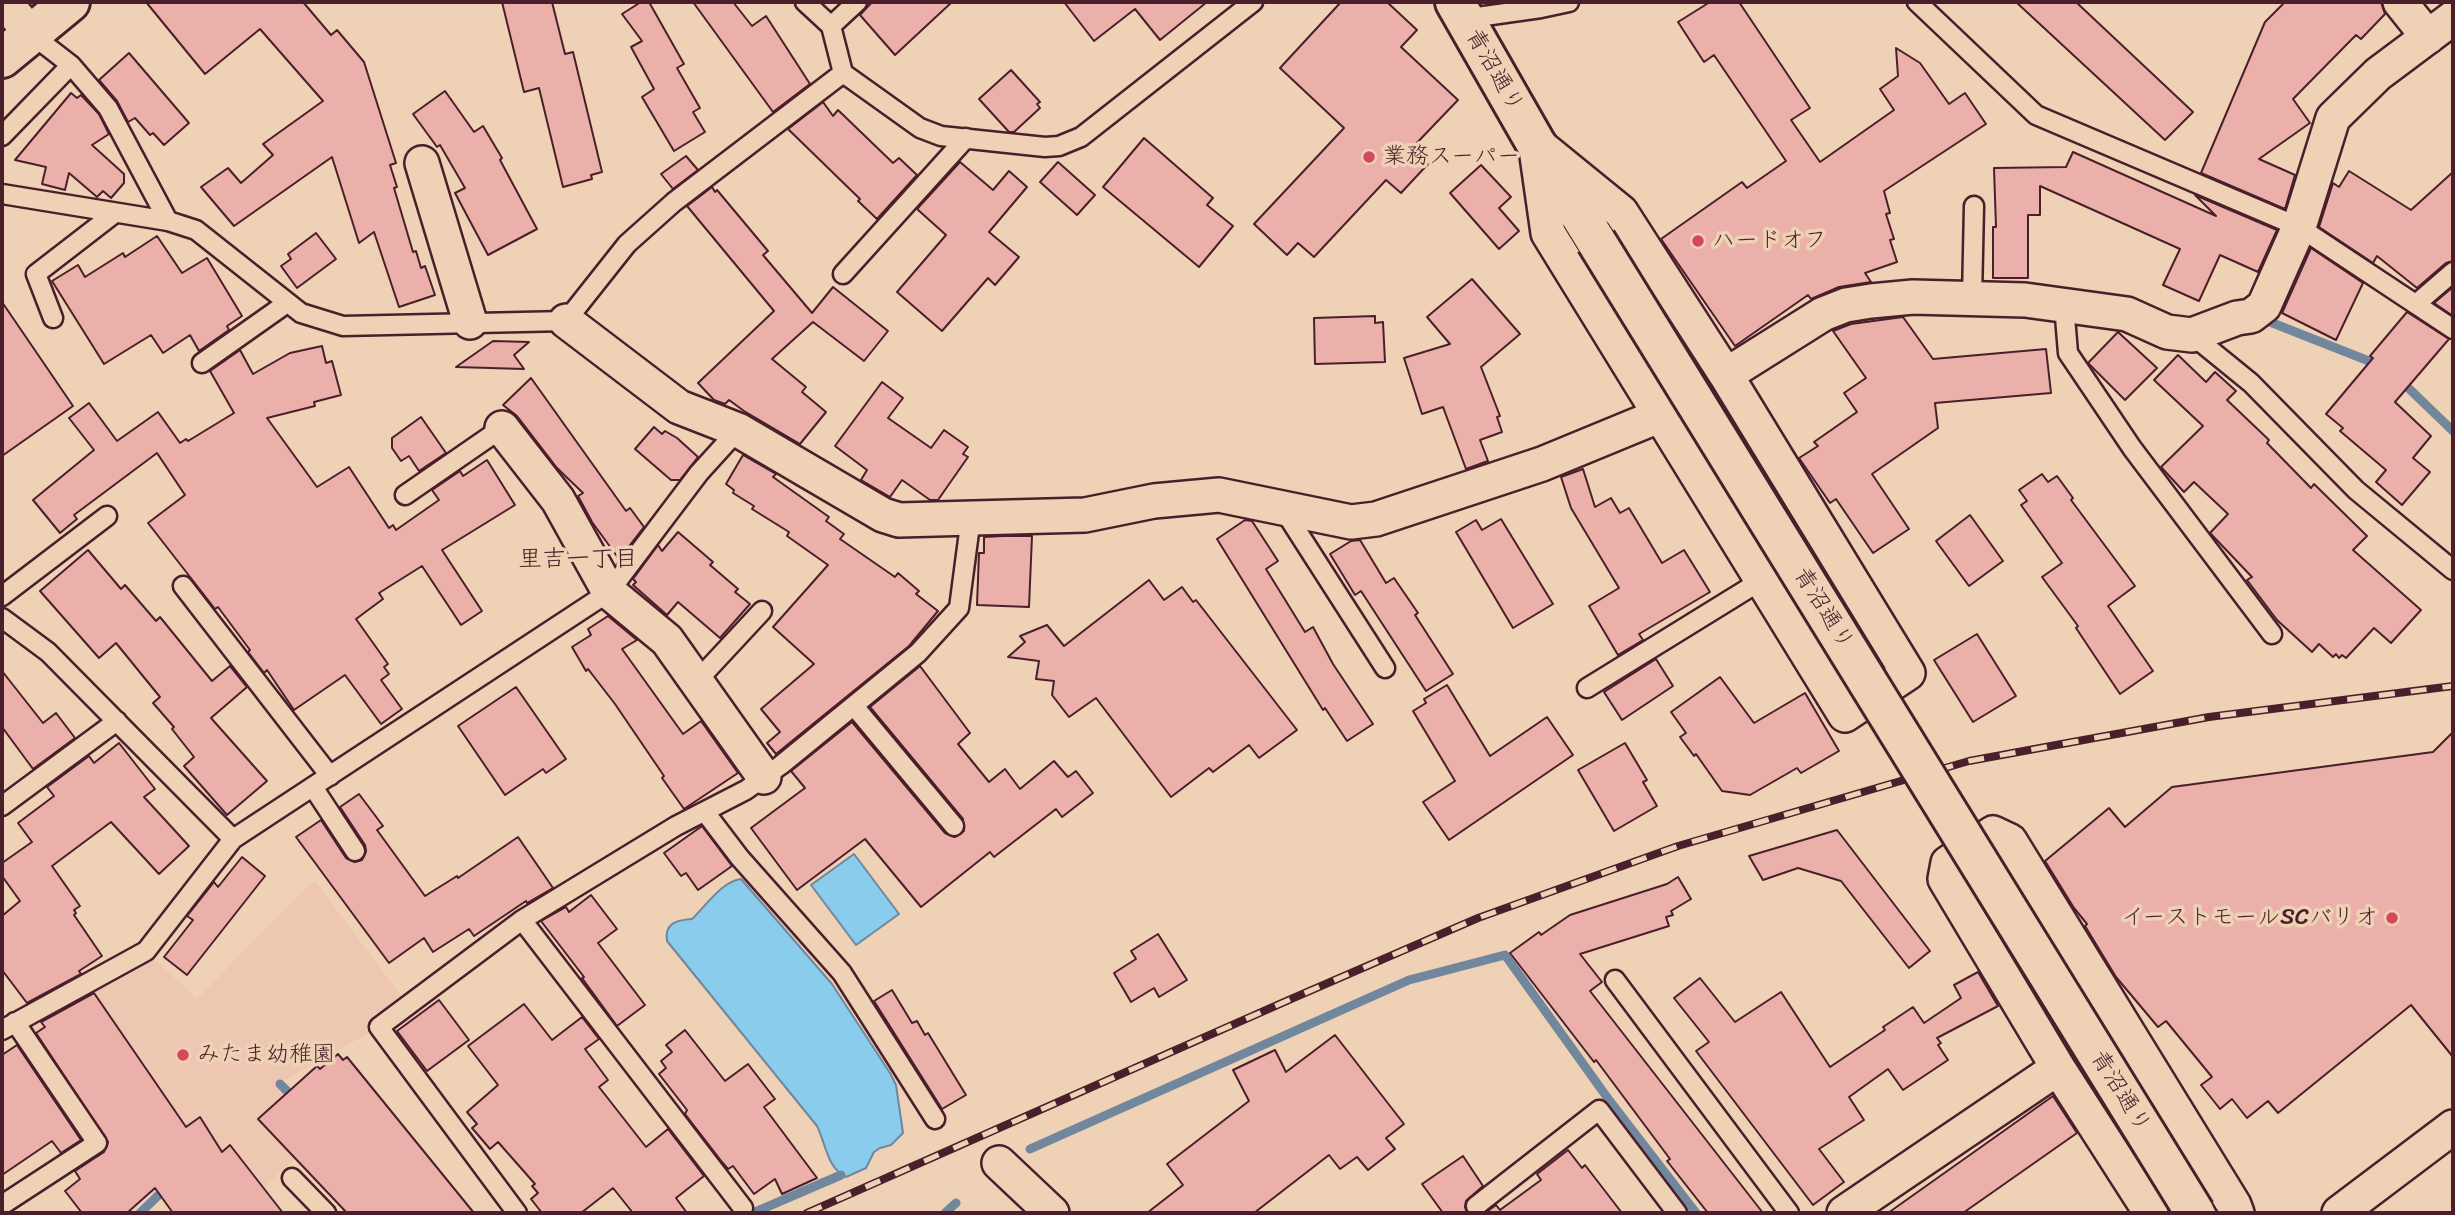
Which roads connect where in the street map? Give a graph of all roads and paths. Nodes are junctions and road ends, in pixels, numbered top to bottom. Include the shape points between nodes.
1 (5, 2) edge
2 (70, 2) edge
3 (804, 2) edge
4 (857, 2) edge
5 (1253, 2) edge
6 (1569, 2) edge
7 (1917, 2) edge
8 (2400, 2) edge
9 (1459, 10) edge
10 (831, 26) junction
11 (2441, 27) edge
12 (31, 34) junction
13 (2, 58) edge
14 (71, 65) junction
15 (843, 73) junction
16 (2, 136) edge
17 (966, 138) junction
18 (1535, 142) junction
19 (422, 163) dead end
20 (2, 194) edge
21 (1974, 206) dead end
22 (115, 213) junction
23 (168, 221) junction
24 (2299, 227) junction
25 (2453, 272) edge
26 (843, 274) dead end
27 (1972, 298) junction
28 (287, 303) junction
29 (2416, 304) junction
30 (2064, 305) junction
31 (53, 318) dead end
32 (566, 321) junction
33 (470, 322) junction
34 (2453, 329) edge
35 (2192, 335) junction
36 (202, 363) dead end
37 (1726, 375) junction
38 (1661, 415) junction
39 (502, 428) joint
40 (738, 430) junction
41 (405, 495) dead end
42 (1283, 508) junction
43 (107, 516) dead end
44 (971, 517) junction
45 (2453, 570) edge
46 (1762, 580) junction
47 (183, 586) dead end
48 (609, 592) junction
49 (2, 596) edge
50 (762, 611) dead end
51 (2, 618) edge
52 (2272, 634) dead end
53 (1385, 668) dead end
54 (696, 682) junction
55 (1587, 688) dead end
56 (854, 706) junction
57 (117, 721) junction
58 (330, 776) junction
59 (764, 777) junction
60 (313, 787) junction
61 (2, 806) edge
62 (705, 812) junction
63 (954, 826) dead end
64 (233, 839) junction
65 (355, 851) dead end
66 (523, 920) junction
67 (1615, 980) dead end
68 (8, 1026) edge
69 (2058, 1068) junction
70 (935, 1119) dead end
71 (2453, 1128) edge
72 (999, 1163) dead end
73 (292, 1178) dead end
74 (2, 1205) edge
75 (1476, 1206) dead end
76 (743, 1208) dead end
77 (326, 1213) edge
78 (517, 1213) edge
79 (1052, 1213) edge
80 (1677, 1213) edge
81 (1789, 1213) edge
82 (1844, 1213) edge
83 (2151, 1213) edge
84 (2195, 1213) edge
85 (2237, 1213) edge
86 (2339, 1213) edge

1 - 12 street
2 - 12 street
3 - 10 lane
4 - 10 lane
5 - 17 lane via 1082,137 1045,147
6 - 9 lane via 1541,8
7 - 24 lane via 2036,115
8 - 11 street
9 - 18 street, 青沼通り
10 - 15 lane
11 - 24 street via 2378,74 2333,118
12 - 13 street
12 - 14 lane
14 - 16 lane
14 - 23 lane via 108,108
15 - 17 lane via 920,128
15 - 32 lane via 626,244
17 - 26 lane
18 - 37 street via 1621,212
18 - 38 street via 1548,233
18 - 84 street, 青沼通り, bridge
19 - 33 street
20 - 22 lane
21 - 27 lane
22 - 23 lane
22 - 31 lane via 36,274
23 - 28 lane via 195,230
24 - 29 lane
24 - 35 street via 2259,312
25 - 29 lane
27 - 30 street
27 - 37 street via 1913,297 1846,305 1823,314
28 - 33 lane via 300,313 343,326
28 - 36 lane
29 - 34 lane
30 - 35 street via 2127,314 2167,332
30 - 52 lane via 2068,353 2132,448
32 - 33 lane
32 - 40 street via 679,407
35 - 45 lane via 2250,383 2356,490
37 - 46 street via 1908,673 1845,715
38 - 42 street via 1542,464 1376,519 1351,522
38 - 46 street
39 - 41 lane
39 - 48 street via 558,500
40 - 44 street via 883,515 899,520
40 - 48 lane via 699,473
42 - 44 street via 1207,495 1085,515
42 - 53 lane
43 - 49 lane
44 - 56 lane via 959,608 918,653
46 - 55 lane
47 - 58 lane
48 - 54 street via 667,640
48 - 58 lane
50 - 54 lane
51 - 57 lane via 48,652
54 - 59 street
56 - 59 lane
56 - 63 lane
57 - 61 lane
57 - 64 lane
58 - 60 lane
59 - 62 lane
60 - 64 lane
60 - 65 lane
62 - 66 lane
62 - 70 lane via 842,973
64 - 68 lane via 146,951
66 - 76 lane
66 - 78 lane via 379,1027
67 - 81 lane
68 - 74 lane via 97,1143
69 - 82 street
69 - 83 street
69 - 85 street via 1945,879 1948,863 1993,833 2010,841
71 - 86 street
72 - 79 street
73 - 77 lane
75 - 80 lane via 1599,1110

